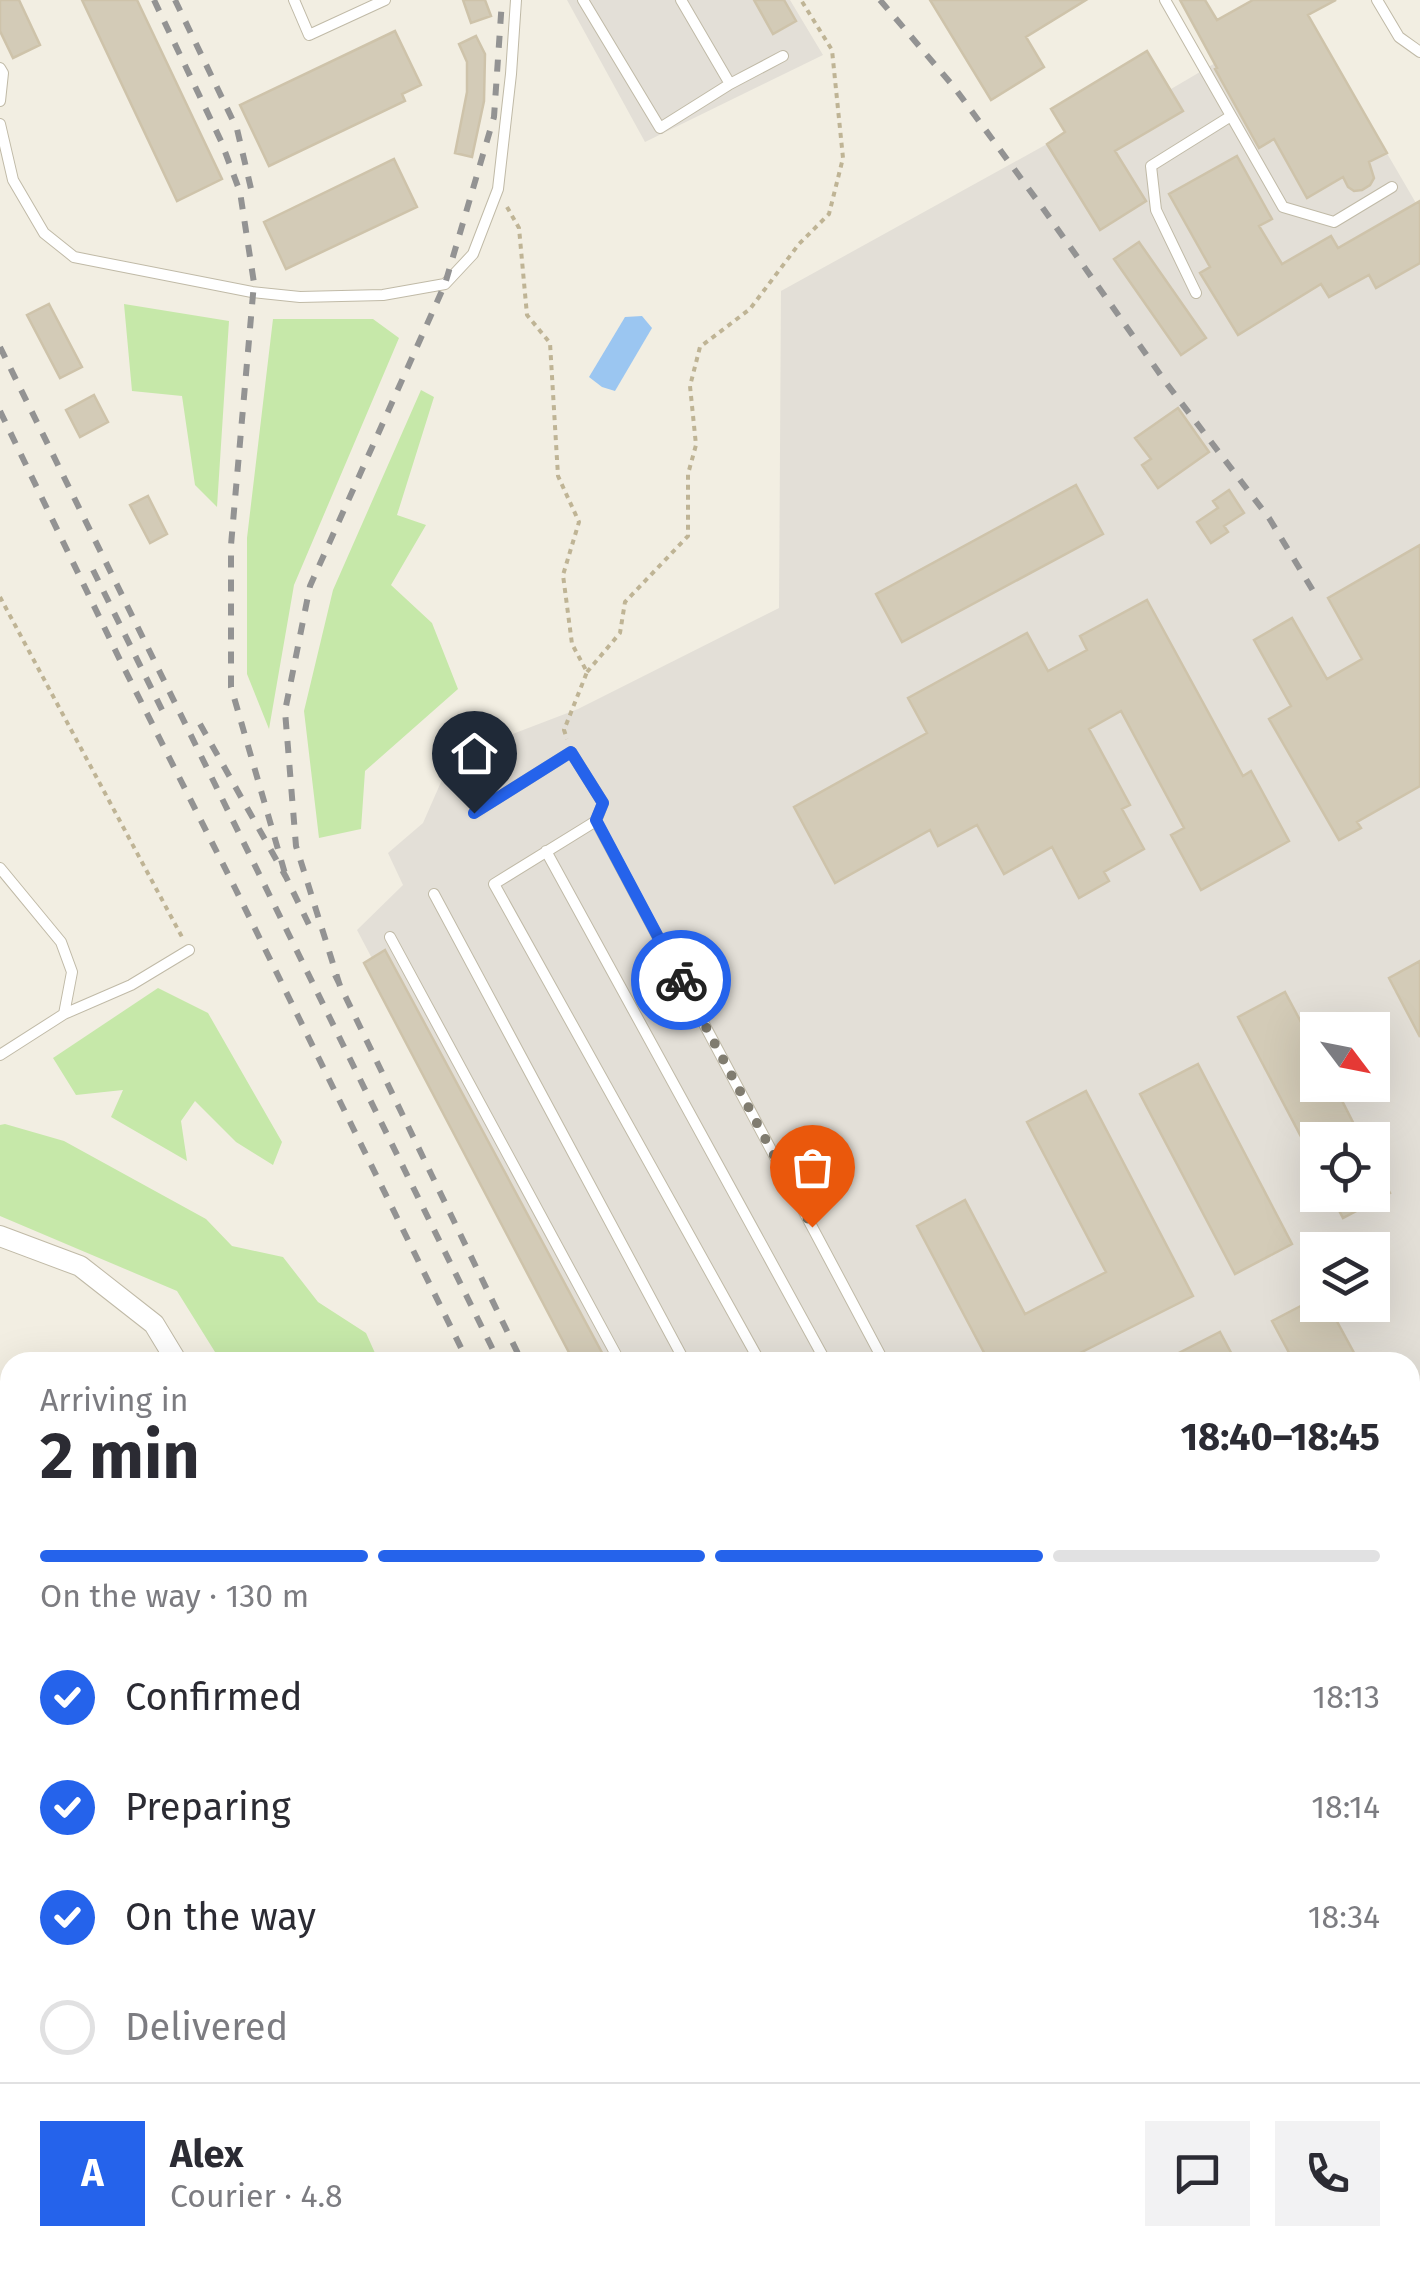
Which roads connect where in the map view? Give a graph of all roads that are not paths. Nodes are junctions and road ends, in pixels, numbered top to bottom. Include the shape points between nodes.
1 (294, 0) edge
2 (384, 0) edge
3 (516, 0) edge
4 (584, 0) edge
5 (681, 0) edge
6 (1166, 0) edge
7 (1378, 0) edge
8 (1420, 52) edge
9 (783, 56) dead end
10 (0, 68) edge
11 (730, 84) junction
12 (0, 101) edge
13 (1230, 116) junction
14 (0, 124) edge
15 (1392, 187) dead end
16 (1196, 293) dead end
17 (474, 813) dead end
18 (596, 820) junction
19 (546, 852) junction
20 (0, 868) edge
21 (434, 894) dead end
22 (390, 937) dead end
23 (189, 950) road end
24 (64, 1014) junction
25 (0, 1055) edge
26 (0, 1236) edge
27 (171, 1352) edge
28 (615, 1352) edge
29 (680, 1352) edge
30 (754, 1352) edge
31 (821, 1352) edge
32 (879, 1352) edge

1 - 2 lane via 310,34
3 - 14 lane via 498,189 473,254 445,284 383,295 300,297 74,257 44,232 13,180
4 - 11 lane via 660,128
5 - 11 lane
6 - 13 lane
7 - 8 lane via 1398,37
9 - 11 lane
10 - 12 lane
13 - 15 lane via 1284,207 1334,222
13 - 16 lane via 1150,166 1156,210
17 - 18 lane via 571,752 603,803
18 - 19 lane
18 - 32 lane
19 - 30 lane via 494,884
19 - 31 lane
20 - 24 lane via 61,942 72,972
21 - 29 lane
22 - 28 lane
23 - 24 lane
24 - 25 lane
26 - 27 street via 80,1266 154,1324

